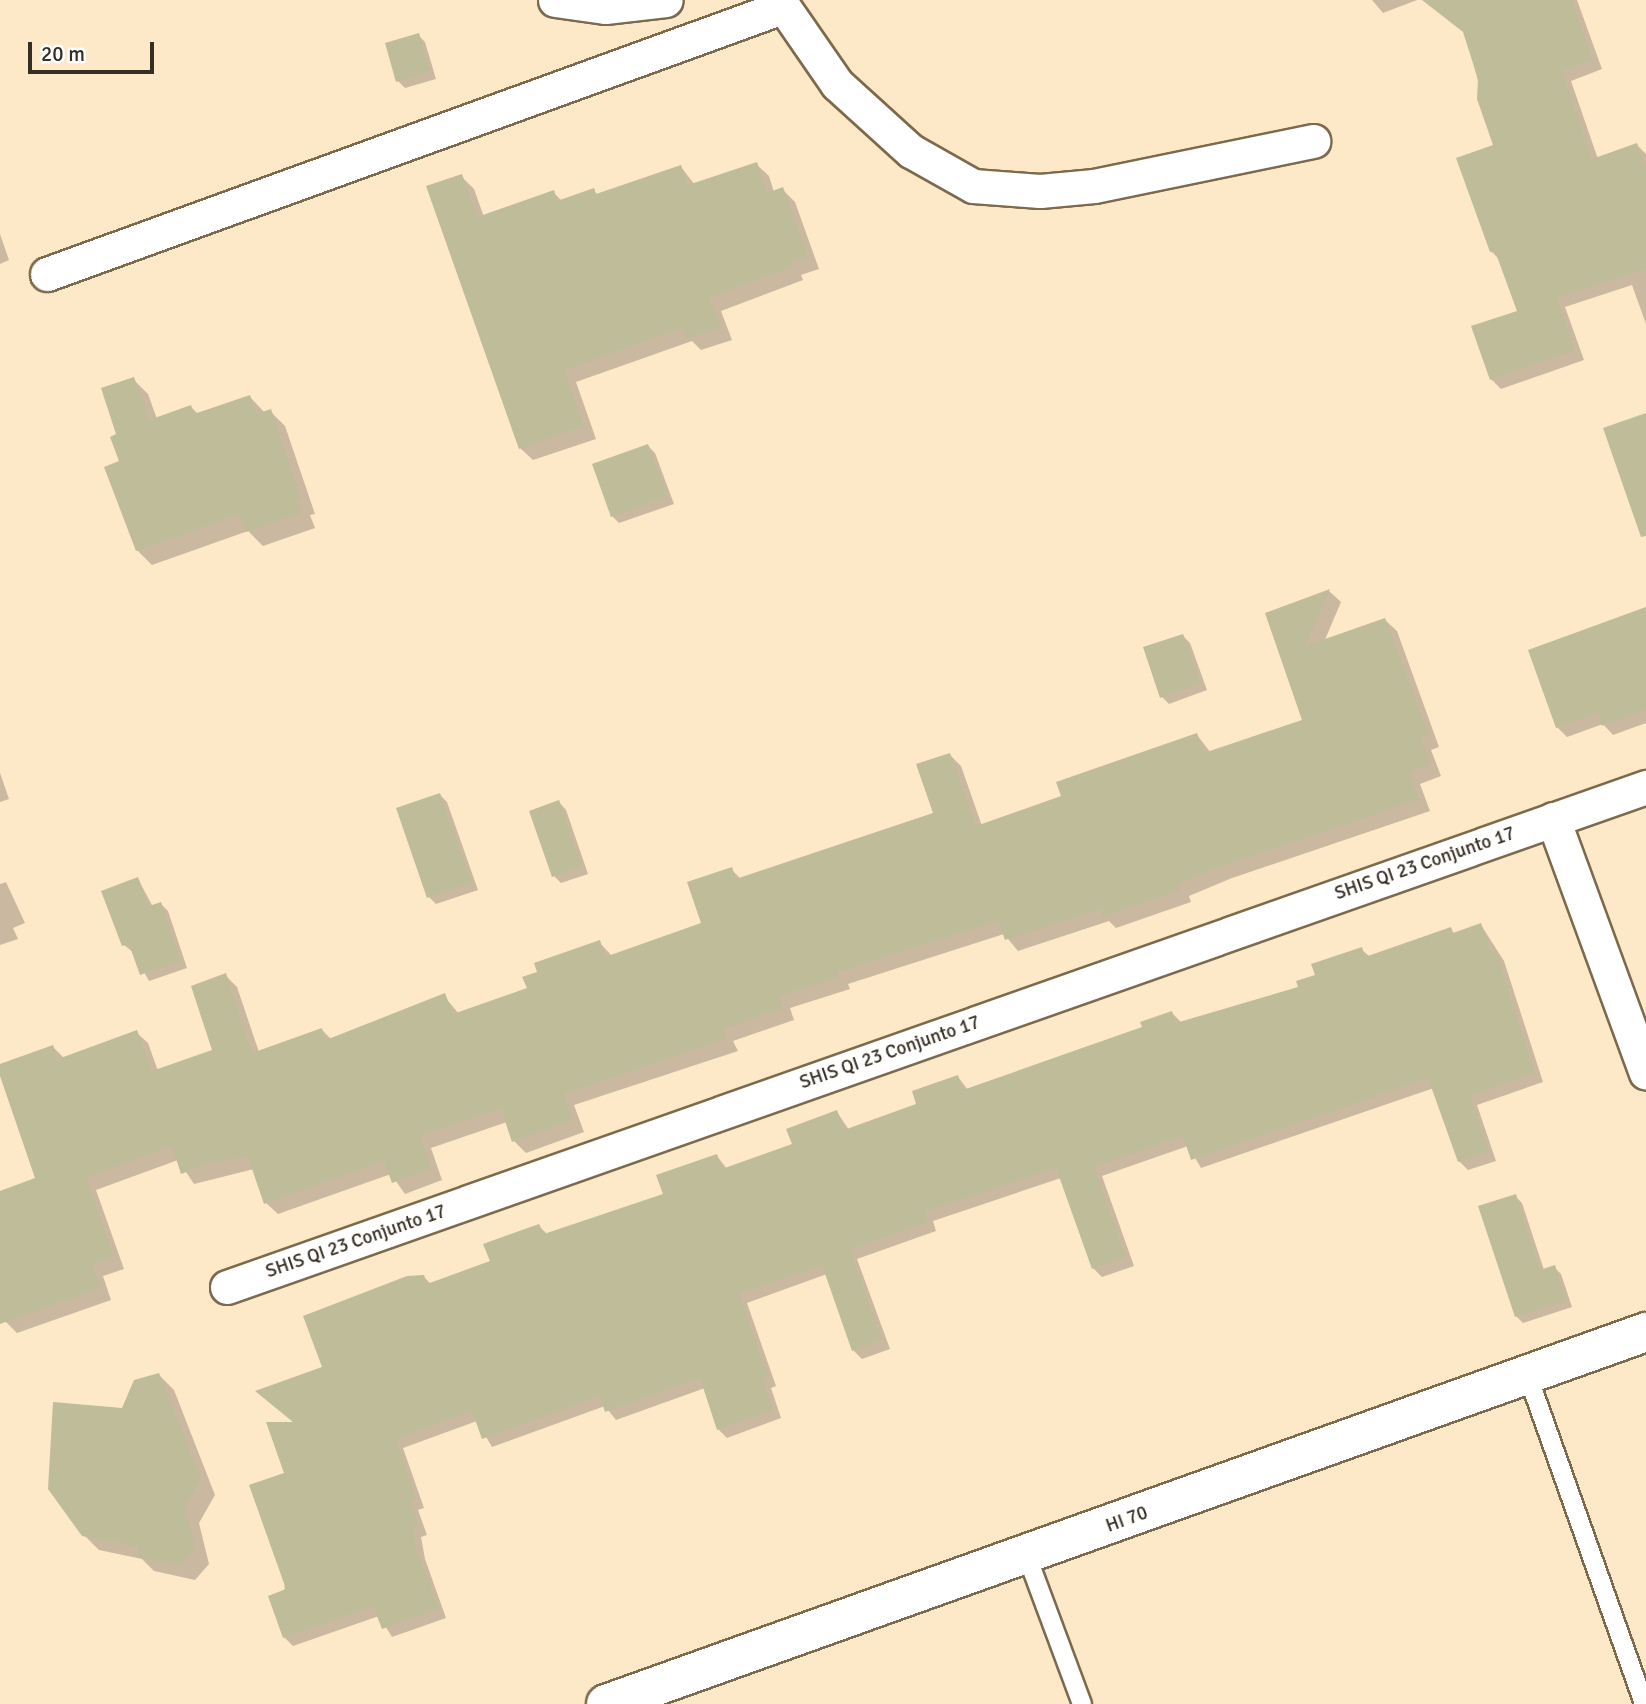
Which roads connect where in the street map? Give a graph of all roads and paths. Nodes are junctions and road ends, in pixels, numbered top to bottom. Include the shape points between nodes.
1 (555, 0) edge
2 (666, 0) edge
3 (609, 3) edge
4 (780, 4) edge
5 (1313, 141) dead end
6 (47, 274) dead end
7 (1646, 787) edge
8 (1553, 818) junction
9 (1646, 1073) edge
10 (227, 1287) dead end
11 (1646, 1332) edge
12 (1528, 1376) junction
13 (1027, 1556) junction
14 (606, 1704) edge
15 (1082, 1704) edge
16 (1644, 1704) edge

1 - 3 street
2 - 3 street
4 - 5 street via 837,84 911,151 973,186 1040,191 1094,186
4 - 6 street
7 - 8 street, SHIS QI 23 Conjunto 17
8 - 9 street
8 - 10 street, SHIS QI 23 Conjunto 17
11 - 12 street, HI 70
12 - 13 street, HI 70
12 - 16 lane
13 - 14 street, HI 70
13 - 15 lane

